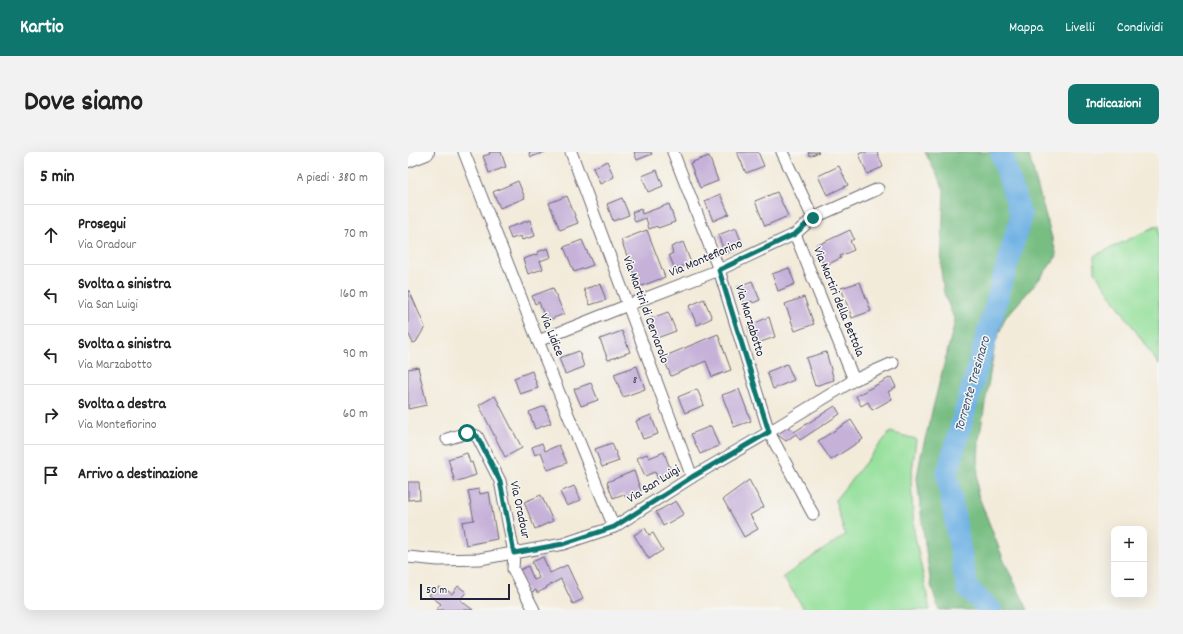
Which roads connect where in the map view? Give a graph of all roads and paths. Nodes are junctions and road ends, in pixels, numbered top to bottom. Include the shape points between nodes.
1 (426, 152) edge
2 (464, 152) edge
3 (571, 152) edge
4 (673, 152) edge
5 (782, 152) edge
6 (408, 159) edge
7 (878, 189) dead end
8 (813, 218) junction
9 (795, 234) junction
10 (719, 270) junction
11 (628, 305) junction
12 (538, 341) junction
13 (893, 363) dead end
14 (854, 380) junction
15 (769, 432) junction
16 (447, 439) dead end
17 (692, 477) junction
18 (813, 514) dead end
19 (614, 527) junction
20 (514, 553) junction
21 (408, 557) edge
22 (534, 610) edge

1 - 6 street
2 - 12 street, Via Lidice
3 - 11 street, Via Martiri di Cervarolo
4 - 10 street, Via Marzabotto
5 - 8 street
7 - 8 street, Via Montefiorino
8 - 9 street, Via Montefiorino
9 - 10 street, Via Montefiorino
9 - 14 street, Via Martiri della Bettola
10 - 11 street, Via Montefiorino
10 - 15 street, Via Marzabotto
11 - 12 street, Via Montefiorino
11 - 17 street, Via Martiri di Cervarolo
12 - 19 street, Via Lidice
13 - 14 street, Via San Luigi
14 - 15 street, Via San Luigi
15 - 17 street, Via San Luigi
15 - 18 street, Via Marzabotto
16 - 20 street, Via Oradour via 467,433 477,436 500,481
17 - 19 street, Via San Luigi
19 - 20 street, Via San Luigi via 563,544
20 - 21 street, Via San Luigi via 466,560
20 - 22 street, Via Oradour via 513,569

